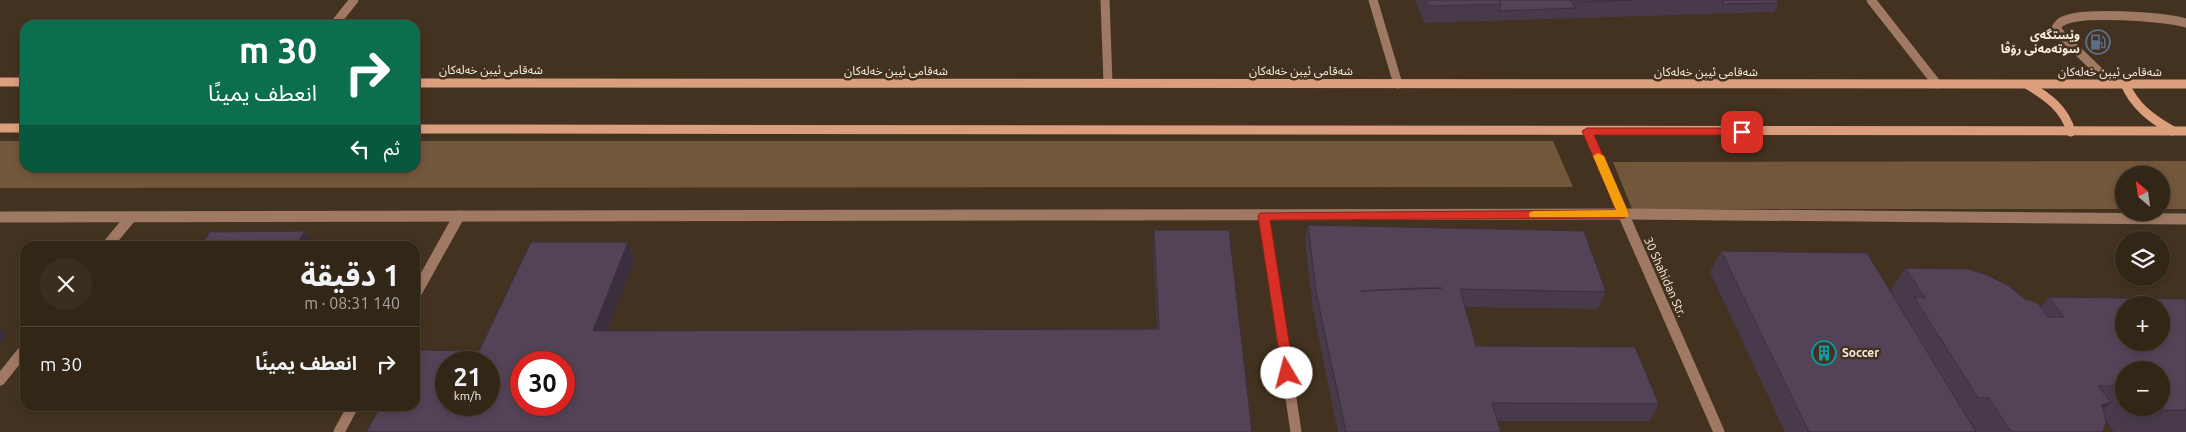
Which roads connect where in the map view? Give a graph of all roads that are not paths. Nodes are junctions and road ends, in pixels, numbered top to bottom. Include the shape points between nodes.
1 (354, 0) edge
2 (1105, 0) edge
3 (1372, 0) edge
4 (1871, 0) edge
5 (338, 20) edge
6 (2186, 23) edge
7 (0, 82) edge
8 (20, 82) edge
9 (420, 83) edge
10 (1108, 84) junction
11 (1398, 84) junction
12 (1937, 84) junction
13 (2112, 84) junction
14 (2125, 84) junction
15 (2186, 84) edge
16 (2028, 85) junction
17 (0, 128) edge
18 (20, 128) edge
19 (420, 129) edge
20 (1587, 131) junction
21 (2173, 131) junction
22 (2186, 131) edge
23 (2071, 132) junction
24 (1624, 214) junction
25 (459, 216) junction
26 (1264, 216) junction
27 (0, 217) edge
28 (131, 217) junction
29 (2186, 220) edge
30 (111, 241) edge
31 (420, 287) edge
32 (20, 355) edge
33 (0, 380) edge
34 (350, 411) edge
35 (339, 432) edge
36 (1296, 432) edge
37 (1719, 432) edge

1 - 5 street
2 - 10 street
3 - 11 street
4 - 12 street
6 - 13 street via 2147,16 2071,18 2060,22 2056,28 2062,36
7 - 8 main road
9 - 10 main road, شەقامی ئیبن خەلەکان
10 - 11 main road, شەقامی ئیبن خەلەکان
11 - 12 main road, شەقامی ئیبن خەلەکان
12 - 16 main road, شەقامی ئیبن خەلەکان
13 - 14 main road, شەقامی ئیبن خەلەکان
13 - 16 main road, شەقامی ئیبن خەلەکان
14 - 15 main road, شەقامی ئیبن خەلەکان
14 - 21 main road via 2139,107
16 - 23 main road via 2060,108
17 - 18 main road
19 - 20 main road
20 - 23 main road
20 - 24 street, 30 Shahidan Str.
21 - 22 main road
21 - 23 main road
24 - 26 street
24 - 29 street
24 - 37 street, 30 Shahidan Str.
25 - 26 street
25 - 28 street
25 - 31 street
26 - 36 street
27 - 28 street
28 - 30 street
32 - 33 street
34 - 35 street

